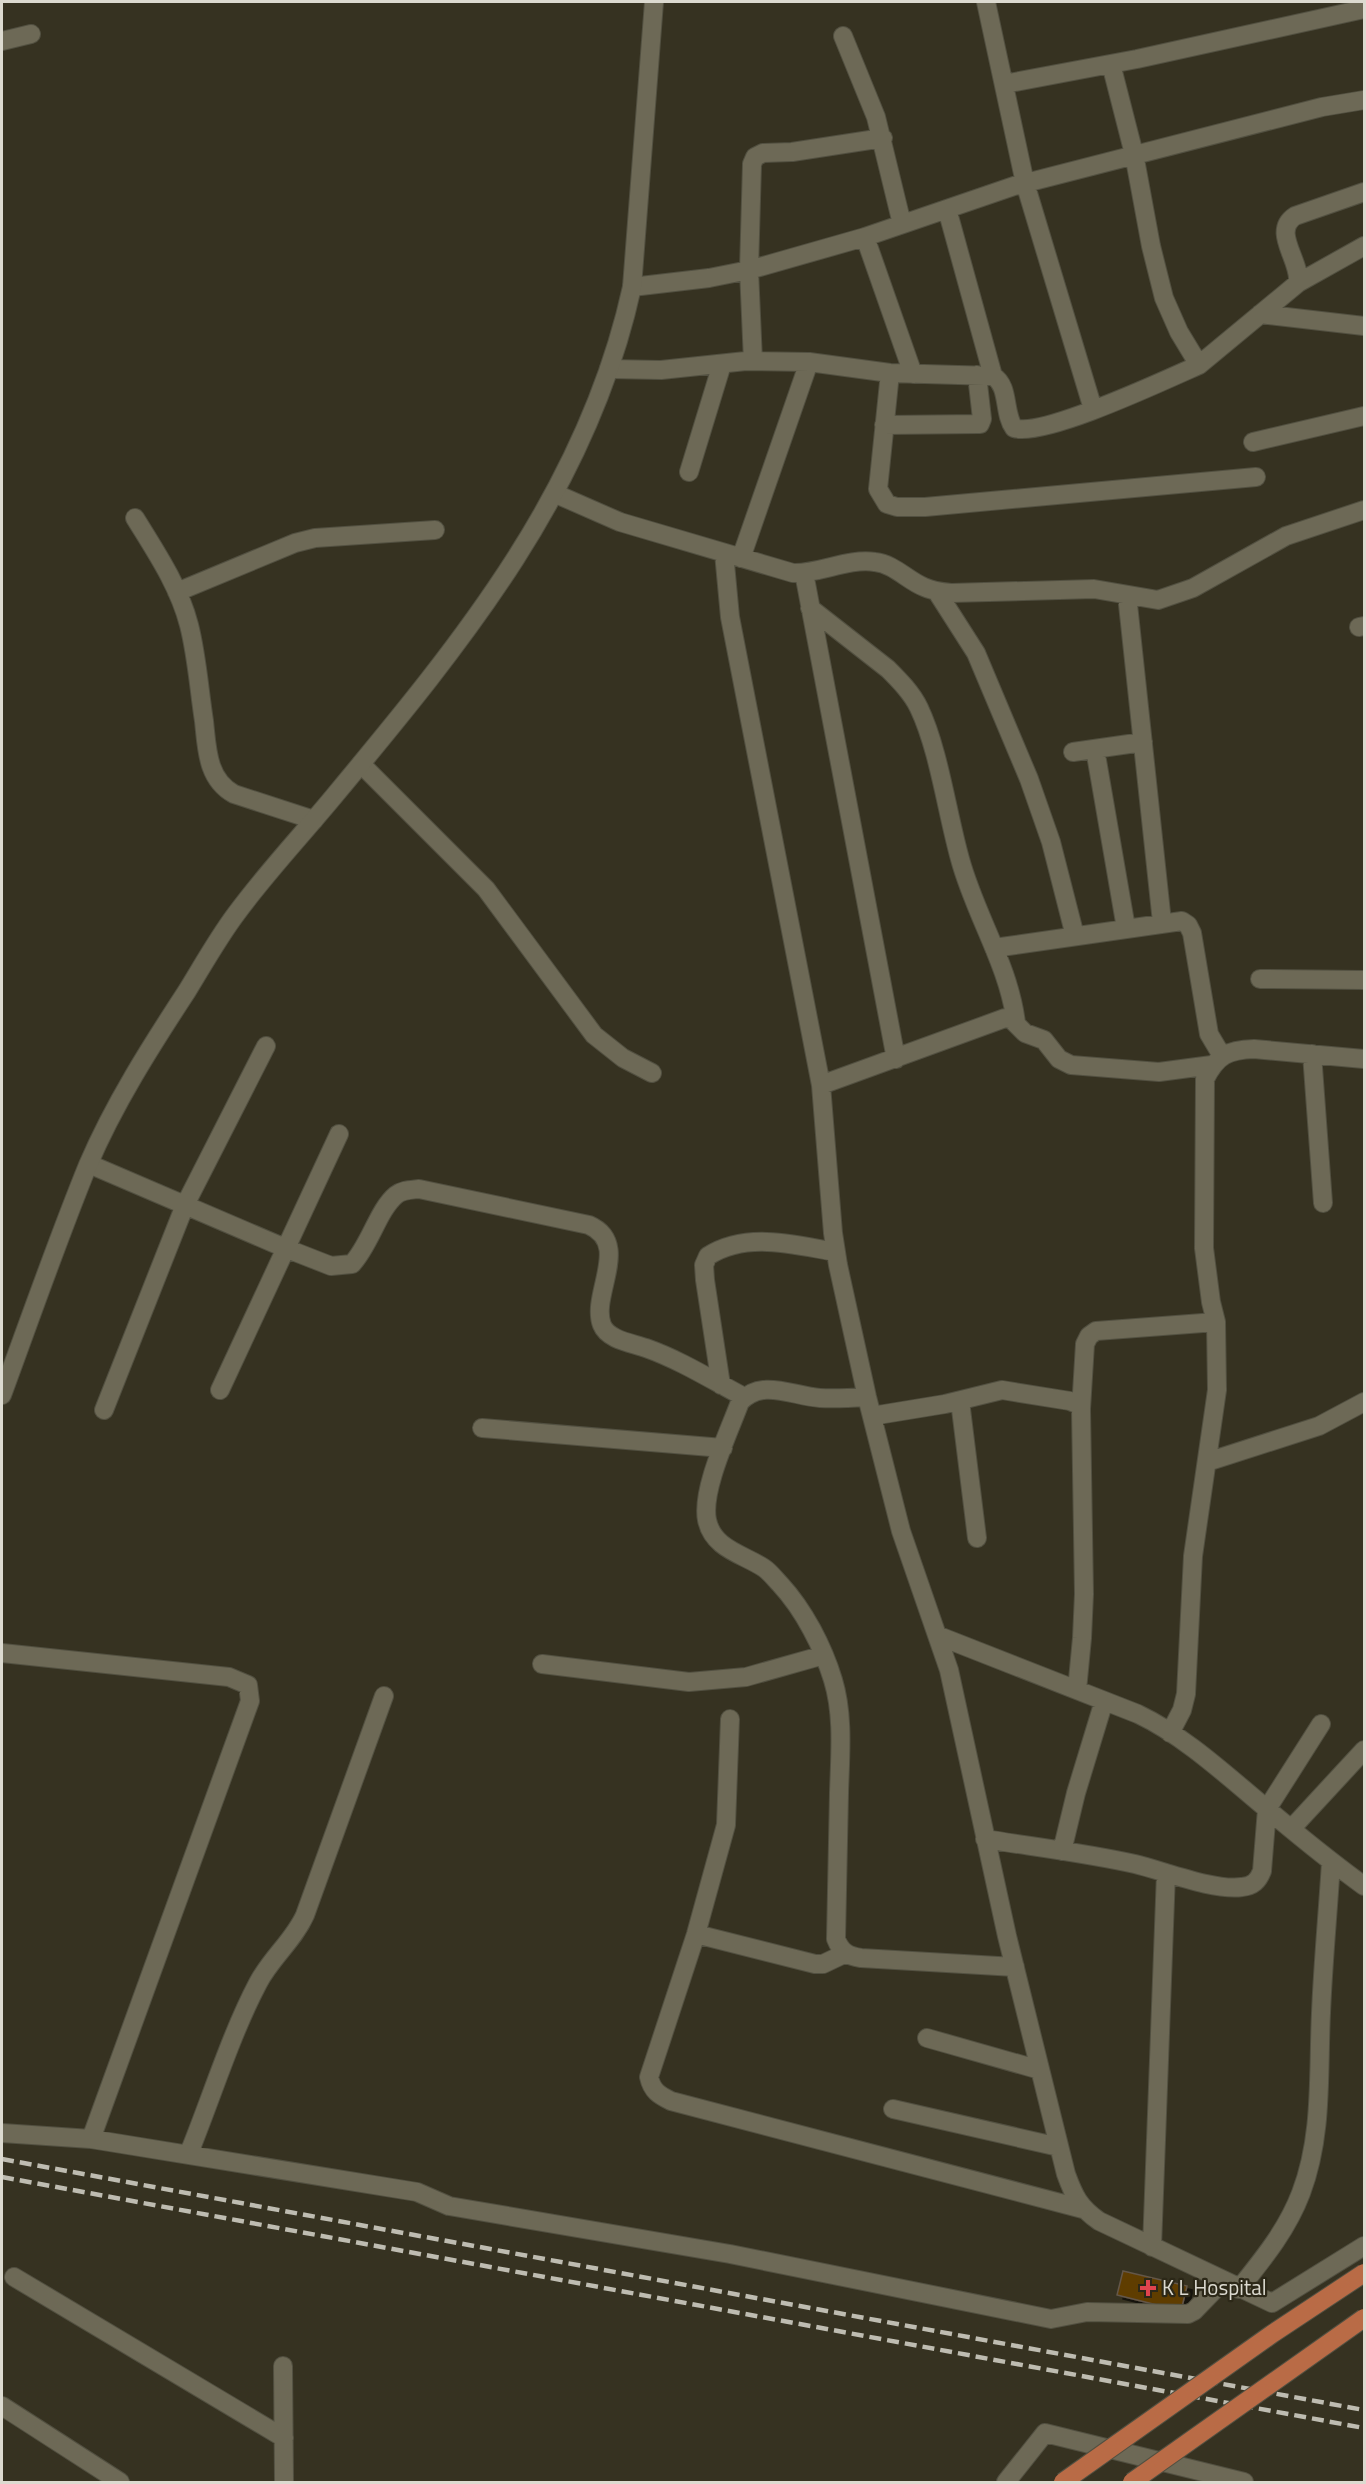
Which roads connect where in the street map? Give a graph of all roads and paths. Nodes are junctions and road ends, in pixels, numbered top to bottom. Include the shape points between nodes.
1 (654, 2) edge
2 (986, 2) edge
3 (1365, 9) edge
4 (31, 34) dead end
5 (843, 36) dead end
6 (2, 41) edge
7 (1111, 64) junction
8 (1004, 84) junction
9 (1365, 100) edge
10 (883, 138) junction
11 (1134, 154) junction
12 (1025, 183) junction
13 (1365, 192) edge
14 (947, 209) junction
15 (902, 224) junction
16 (865, 237) junction
17 (1365, 246) edge
18 (1344, 257) junction
19 (1365, 257) edge
20 (749, 270) junction
21 (1298, 283) junction
22 (632, 287) junction
23 (1260, 314) junction
24 (1365, 326) edge
25 (753, 361) junction
26 (809, 362) junction
27 (722, 364) junction
28 (1199, 365) junction
29 (609, 369) junction
30 (890, 373) junction
31 (913, 374) junction
32 (985, 376) junction
33 (1093, 409) junction
34 (1365, 416) edge
35 (884, 425) junction
36 (1253, 442) dead end
37 (689, 472) dead end
38 (1256, 477) dead end
39 (556, 494) junction
40 (1365, 510) edge
41 (135, 518) dead end
42 (435, 530) dead end
43 (732, 555) junction
44 (804, 573) junction
45 (177, 592) junction
46 (937, 592) junction
47 (1127, 595) junction
48 (810, 608) junction
49 (1143, 742) junction
50 (1095, 749) junction
51 (1073, 752) dead end
52 (361, 764) junction
53 (314, 820) junction
54 (1162, 922) junction
55 (1126, 928) junction
56 (1075, 936) junction
57 (994, 948) junction
58 (1260, 979) dead end
59 (1365, 980) edge
60 (1016, 1023) junction
61 (266, 1046) dead end
62 (1312, 1054) junction
63 (896, 1059) junction
64 (1365, 1059) edge
65 (1217, 1061) junction
66 (652, 1073) dead end
67 (821, 1085) junction
68 (339, 1134) dead end
69 (89, 1164) junction
70 (1323, 1203) dead end
71 (185, 1205) junction
72 (285, 1248) junction
73 (836, 1252) junction
74 (1216, 1322) junction
75 (721, 1385) junction
76 (219, 1390) dead end
77 (2, 1395) edge
78 (867, 1396) junction
79 (744, 1397) junction
80 (960, 1401) junction
81 (1365, 1402) edge
82 (1081, 1409) junction
83 (104, 1410) dead end
84 (872, 1416) junction
85 (482, 1428) dead end
86 (723, 1448) junction
87 (1207, 1462) junction
88 (977, 1539) dead end
89 (939, 1636) junction
90 (2, 1653) edge
91 (824, 1655) junction
92 (542, 1664) dead end
93 (1077, 1690) junction
94 (384, 1696) dead end
95 (1104, 1701) junction
96 (730, 1719) dead end
97 (1321, 1724) dead end
98 (1170, 1733) junction
99 (1365, 1750) edge
100 (1267, 1809) junction
101 (1291, 1828) junction
102 (986, 1839) junction
103 (1062, 1851) junction
104 (1331, 1862) junction
105 (1166, 1873) junction
106 (1365, 1886) edge
107 (696, 1934) junction
108 (844, 1954) junction
109 (1015, 1967) junction
110 (927, 2038) dead end
111 (1040, 2070) junction
112 (893, 2109) dead end
113 (2, 2133) edge
114 (91, 2139) junction
115 (1059, 2147) junction
116 (189, 2153) junction
117 (1083, 2209) junction
118 (1365, 2246) edge
119 (1152, 2247) junction
120 (1365, 2273) edge
121 (14, 2277) dead end
122 (1231, 2285) junction
123 (1365, 2318) edge
124 (283, 2366) dead end
125 (2, 2406) edge
126 (284, 2438) junction
127 (120, 2482) edge
128 (284, 2482) edge
129 (1006, 2482) edge
130 (1063, 2482) edge
131 (1132, 2482) edge
132 (1244, 2482) edge

1 - 22 street
2 - 8 street
3 - 7 street
4 - 6 street
5 - 10 street
7 - 8 street
7 - 11 street
8 - 12 street
9 - 11 street
10 - 15 street
10 - 20 street via 755,157
11 - 12 street
11 - 28 street via 1164,298
12 - 14 street
12 - 33 street
13 - 21 street via 1287,221 1284,230 1299,273
14 - 15 street
14 - 32 street
15 - 16 street
16 - 20 street
16 - 31 street
17 - 18 street
18 - 19 street
18 - 21 street
20 - 22 street
20 - 25 street
21 - 23 street
22 - 29 street
23 - 24 street
23 - 28 street
25 - 26 street
25 - 27 street
26 - 30 street
26 - 43 street
27 - 29 street via 661,370
27 - 37 street
28 - 33 street
29 - 39 street
30 - 31 street
30 - 35 street
31 - 32 street
32 - 33 street via 998,380 1010,422 1020,430 1060,422
32 - 35 street via 980,424
34 - 36 street
35 - 38 street via 878,489 887,504 897,507
39 - 43 street via 620,522
39 - 52 street via 487,603
40 - 47 street via 1286,537 1174,596 1158,600
41 - 45 street
42 - 45 street via 315,538
43 - 44 street
43 - 67 street via 730,617
44 - 46 street via 874,561
44 - 48 street
45 - 53 street via 189,625 214,777 222,788 234,794
46 - 47 street via 1094,589
46 - 56 street via 976,653 1033,790
47 - 49 street
48 - 57 street via 888,669 919,708 960,860
48 - 63 street
49 - 50 street
49 - 54 street
50 - 51 street
50 - 55 street
52 - 53 street
52 - 66 street via 486,889 594,1035 623,1058
53 - 69 street via 235,915 159,1033 116,1107
54 - 55 street
54 - 65 street via 1182,921 1192,933
55 - 56 street
56 - 57 street
57 - 60 street via 1013,1002
58 - 59 street
60 - 63 street via 1005,1018 996,1020
60 - 65 street via 1025,1033 1044,1040 1059,1059 1071,1065 1159,1072
61 - 71 street
62 - 64 street
62 - 65 street via 1237,1050
62 - 70 street
63 - 67 street
65 - 74 street via 1205,1079 1204,1248
67 - 73 street
68 - 72 street
69 - 71 street
69 - 77 street
71 - 72 street
71 - 83 street
72 - 75 street via 331,1266 352,1264 396,1194 418,1189 590,1224 607,1238 609,1248 601,1309 602,1324 608,1333
72 - 76 street
73 - 75 street via 764,1241 732,1244 708,1256 705,1281
73 - 78 street
74 - 82 street via 1096,1331 1085,1344
74 - 87 street via 1217,1390
75 - 79 street
78 - 79 street via 819,1398 762,1389
78 - 84 street
79 - 86 street
80 - 82 street via 1012,1390 1070,1401
80 - 84 street
80 - 88 street
81 - 87 street via 1319,1426
82 - 93 street via 1083,1614
84 - 89 street via 901,1531
85 - 86 street
86 - 91 street via 706,1503 710,1531 728,1549 765,1569 782,1586
87 - 98 street via 1193,1556 1186,1694
89 - 93 street
89 - 102 street
90 - 114 street via 230,1677 248,1685 251,1693
91 - 92 street via 746,1677 689,1682
91 - 108 street via 836,1691 840,1729 836,1939
93 - 95 street
94 - 116 street via 305,1915 251,1996
95 - 98 street via 1138,1714
95 - 103 street
96 - 107 street via 726,1825
97 - 100 street
98 - 100 street
99 - 101 street
100 - 101 street
100 - 105 street via 1262,1871 1251,1886 1221,1886
101 - 104 street
102 - 103 street
102 - 109 street
103 - 105 street
104 - 106 street
104 - 122 street via 1317,2129 1310,2168 1280,2238
105 - 119 street
107 - 108 street via 815,1964
107 - 117 street via 649,2077 651,2088 660,2095
108 - 109 street
109 - 111 street
110 - 111 street
111 - 115 street
112 - 115 street
113 - 114 street
114 - 116 street
115 - 117 street via 1073,2193
116 - 122 street via 417,2192 449,2206 730,2254 1051,2319 1087,2312 1188,2314
117 - 119 street
118 - 122 street via 1272,2303
119 - 122 street
120 - 130 main road, bridge
121 - 126 street
123 - 131 main road, bridge
124 - 126 street
125 - 127 street
126 - 128 street
129 - 132 street via 1046,2433

